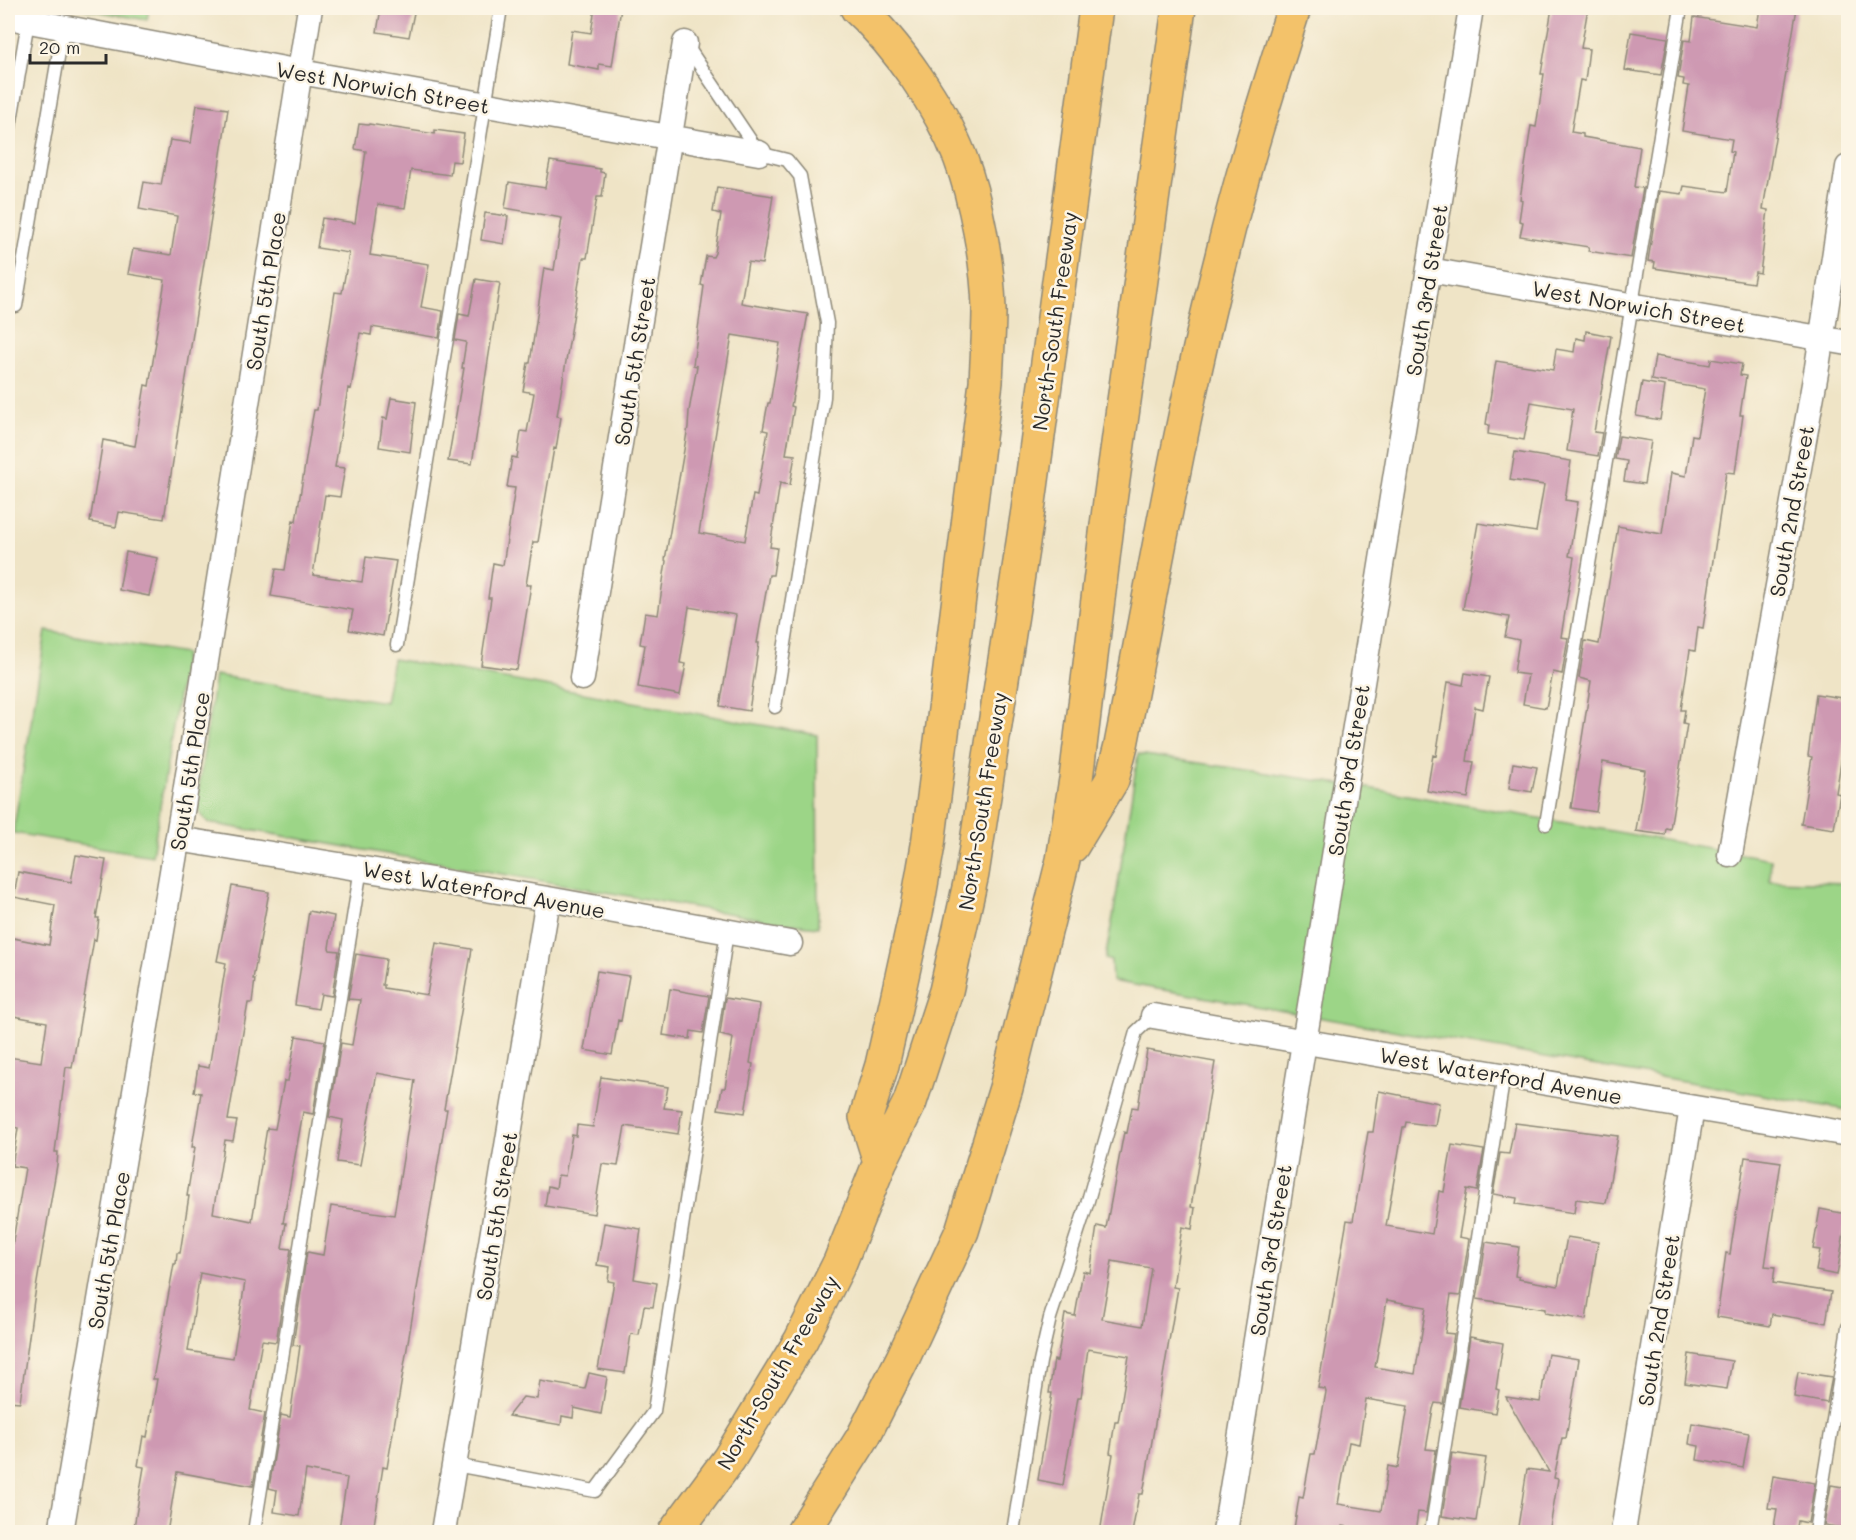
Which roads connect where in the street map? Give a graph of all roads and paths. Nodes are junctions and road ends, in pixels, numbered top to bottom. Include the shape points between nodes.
1 (310, 8) edge
2 (501, 8) edge
3 (857, 8) edge
4 (1096, 8) edge
5 (1179, 8) edge
6 (1294, 8) edge
7 (1471, 8) edge
8 (1681, 8) edge
9 (17, 19) edge
10 (63, 28) junction
11 (685, 44) joint
12 (300, 72) junction
13 (484, 105) junction
14 (670, 137) junction
15 (8, 138) edge
16 (759, 153) junction
17 (1848, 167) edge
18 (1429, 270) junction
19 (8, 305) edge
20 (1632, 305) junction
21 (1822, 339) junction
22 (1848, 343) edge
23 (397, 645) dead end
24 (582, 678) dead end
25 (775, 707) dead end
26 (1546, 824) dead end
27 (178, 839) junction
28 (1730, 855) dead end
29 (1063, 860) junction
30 (361, 868) junction
31 (548, 899) junction
32 (727, 932) junction
33 (790, 943) dead end
34 (1153, 1016) joint
35 (1303, 1041) junction
36 (1504, 1075) junction
37 (1692, 1108) junction
38 (1848, 1134) edge
39 (880, 1162) junction
40 (1848, 1327) edge
41 (455, 1465) junction
42 (61, 1533) edge
43 (254, 1533) edge
44 (443, 1533) edge
45 (675, 1533) edge
46 (803, 1533) edge
47 (1013, 1533) edge
48 (1225, 1533) edge
49 (1431, 1533) edge
50 (1623, 1533) edge
51 (1815, 1533) edge

1 - 12 street, South 5th Place
2 - 13 lane
3 - 39 highway via 906,62 960,157 984,257 989,308 986,382 928,845 895,1008 866,1117
4 - 39 highway, North-South Freeway via 1028,510 972,874 946,991 910,1102
5 - 29 highway
6 - 29 highway via 1251,144 1222,255 1112,780
7 - 18 street, South 3rd Street
8 - 20 lane
9 - 10 street, West Norwich Street
9 - 15 lane
10 - 12 street, West Norwich Street
10 - 19 lane via 16,306
11 - 14 street, South 5th Street
11 - 16 lane
12 - 13 street, West Norwich Street
12 - 27 street, South 5th Place
13 - 14 street, West Norwich Street
13 - 23 lane
14 - 16 street, West Norwich Street
14 - 24 street, South 5th Street
16 - 25 lane via 787,160 800,176 827,323 824,397
17 - 21 street, South 2nd Street
18 - 20 street, West Norwich Street
18 - 35 street, South 3rd Street
20 - 21 street, West Norwich Street
20 - 26 lane
21 - 22 street, West Norwich Street
21 - 28 street, South 2nd Street
27 - 30 street, West Waterford Avenue
27 - 42 street, South 5th Place
29 - 46 highway via 1006,1088 962,1231 863,1437
30 - 31 street, West Waterford Avenue
30 - 43 lane
31 - 32 street, West Waterford Avenue
31 - 41 street, South 5th Street
32 - 33 street, West Waterford Avenue
32 - 41 lane via 654,1411 595,1491
34 - 35 street, West Waterford Avenue
34 - 47 lane via 1136,1032 1050,1318
35 - 36 street, West Waterford Avenue
35 - 48 street, South 3rd Street
36 - 37 street, West Waterford Avenue
36 - 49 lane
37 - 38 street, West Waterford Avenue
37 - 50 street, South 2nd Street
39 - 45 highway, North-South Freeway via 840,1262 801,1340 729,1459
40 - 51 lane
41 - 44 street, South 5th Street

